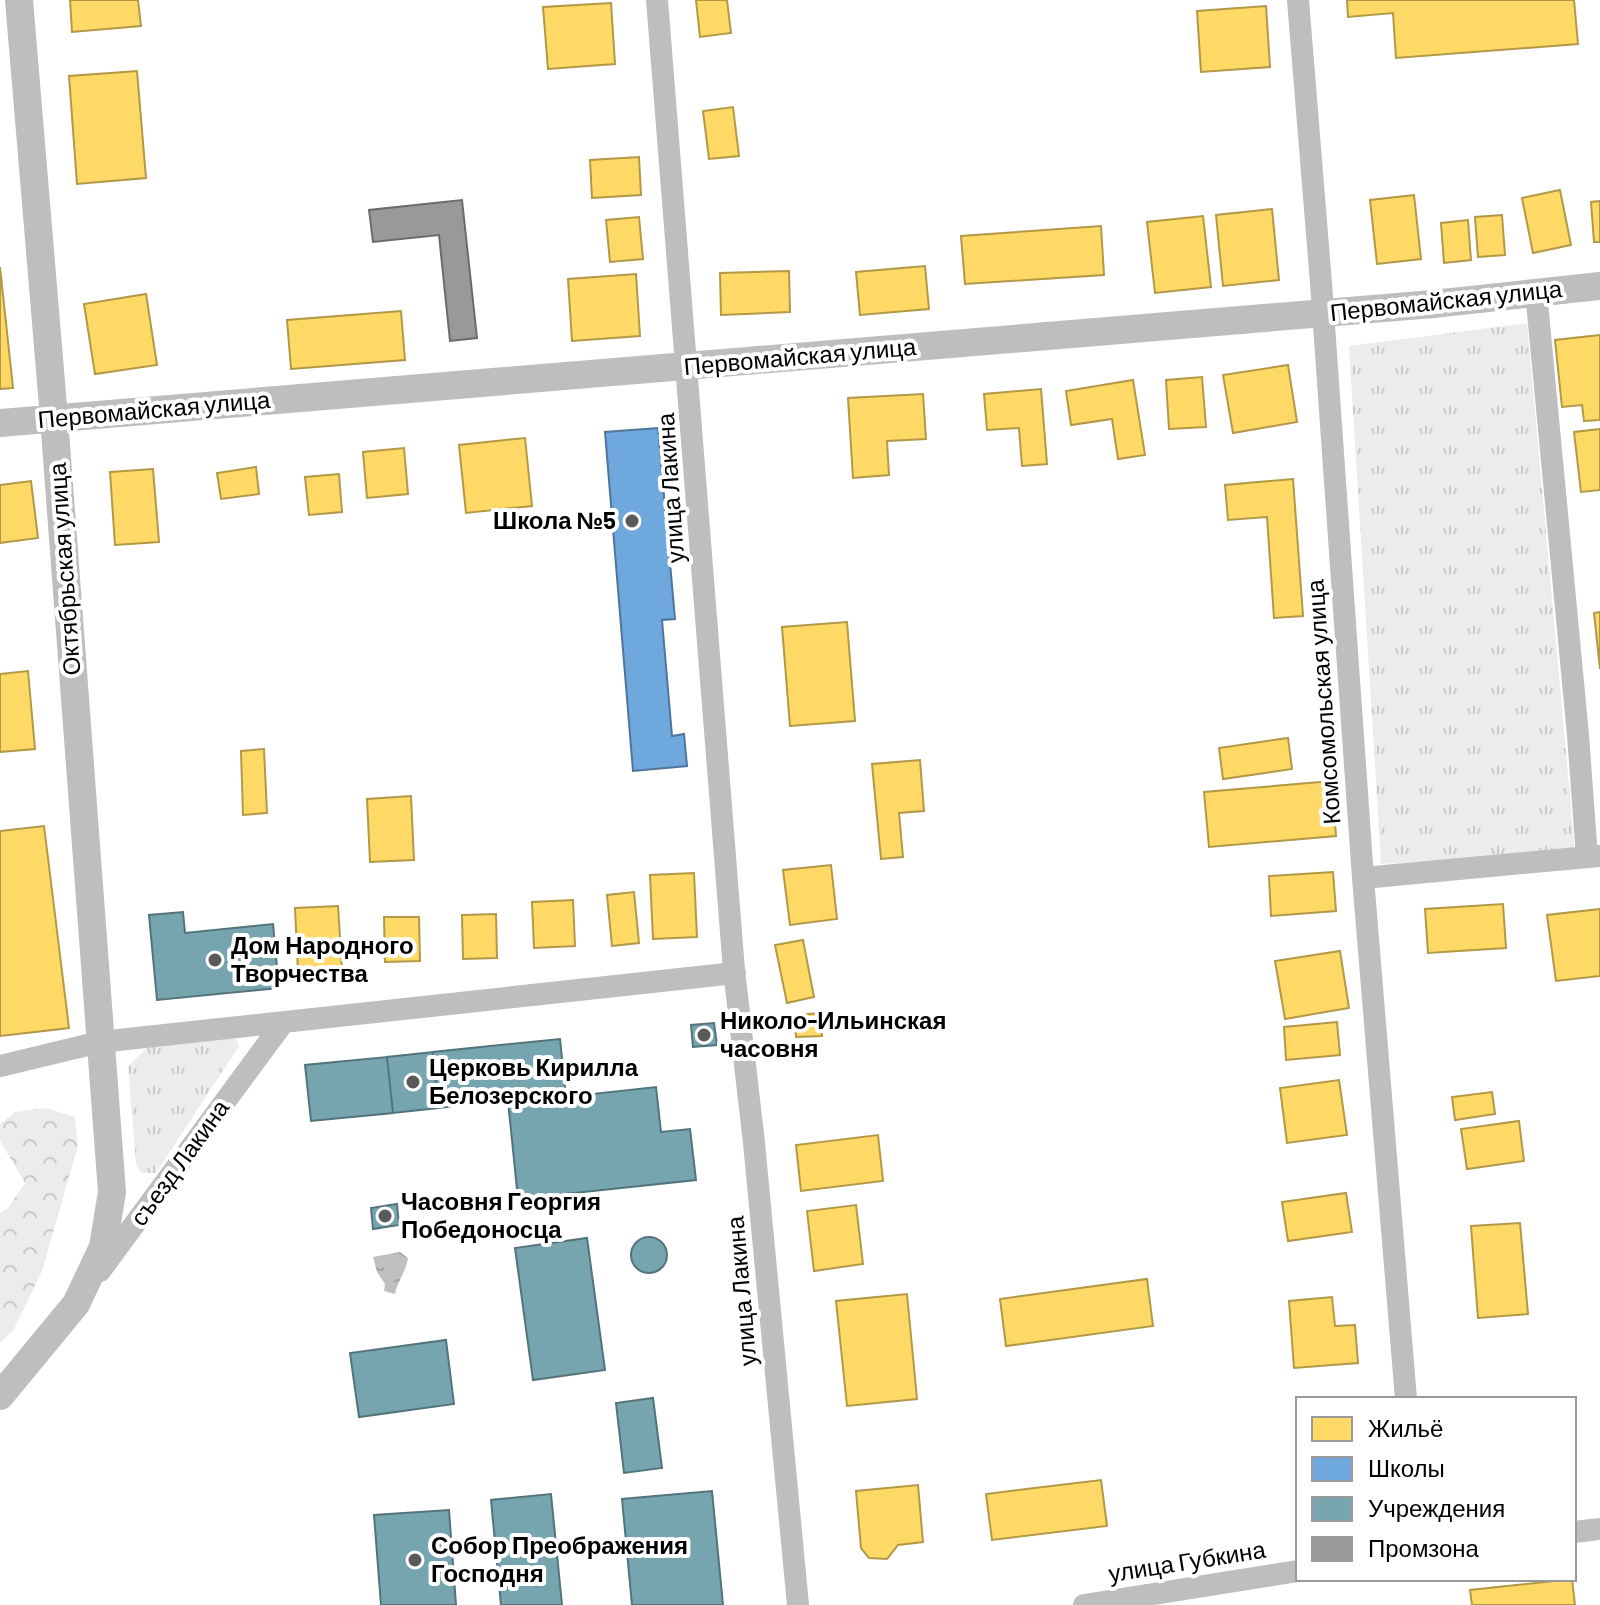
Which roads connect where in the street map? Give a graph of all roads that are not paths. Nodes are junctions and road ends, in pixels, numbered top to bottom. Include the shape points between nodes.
1 (19, 0) edge
2 (657, 0) edge
3 (1298, 0) edge
4 (1600, 286) edge
5 (1536, 292) junction
6 (1322, 313) junction
7 (687, 366) junction
8 (54, 418) junction
9 (0, 423) edge
10 (1594, 857) edge
11 (1363, 878) junction
12 (735, 973) junction
13 (283, 1023) junction
14 (100, 1042) junction
15 (0, 1066) edge
16 (76, 1304) junction
17 (0, 1396) edge
18 (1406, 1397) edge
19 (1600, 1529) edge
20 (1576, 1532) edge
21 (1296, 1571) edge
22 (798, 1605) edge
23 (1084, 1605) edge

1 - 8 street, Октябрьская улица
2 - 7 street, улица Лакина
3 - 6 street, Комсомольская улица
4 - 5 street, Первомайская улица
5 - 6 street, Первомайская улица
5 - 10 street
6 - 7 street, Первомайская улица
6 - 11 street, Комсомольская улица
7 - 8 street, Первомайская улица
7 - 12 street, улица Лакина
8 - 9 street, Первомайская улица
8 - 14 street, Октябрьская улица
10 - 11 street
11 - 18 street, Комсомольская улица
12 - 13 street
12 - 22 street, улица Лакина
13 - 14 street
13 - 16 street, съезд Лакина
14 - 15 street
14 - 16 street, съезд Лакина via 112,1192 103,1247
16 - 17 street, съезд Лакина
19 - 20 street
21 - 23 street, улица Губкина

